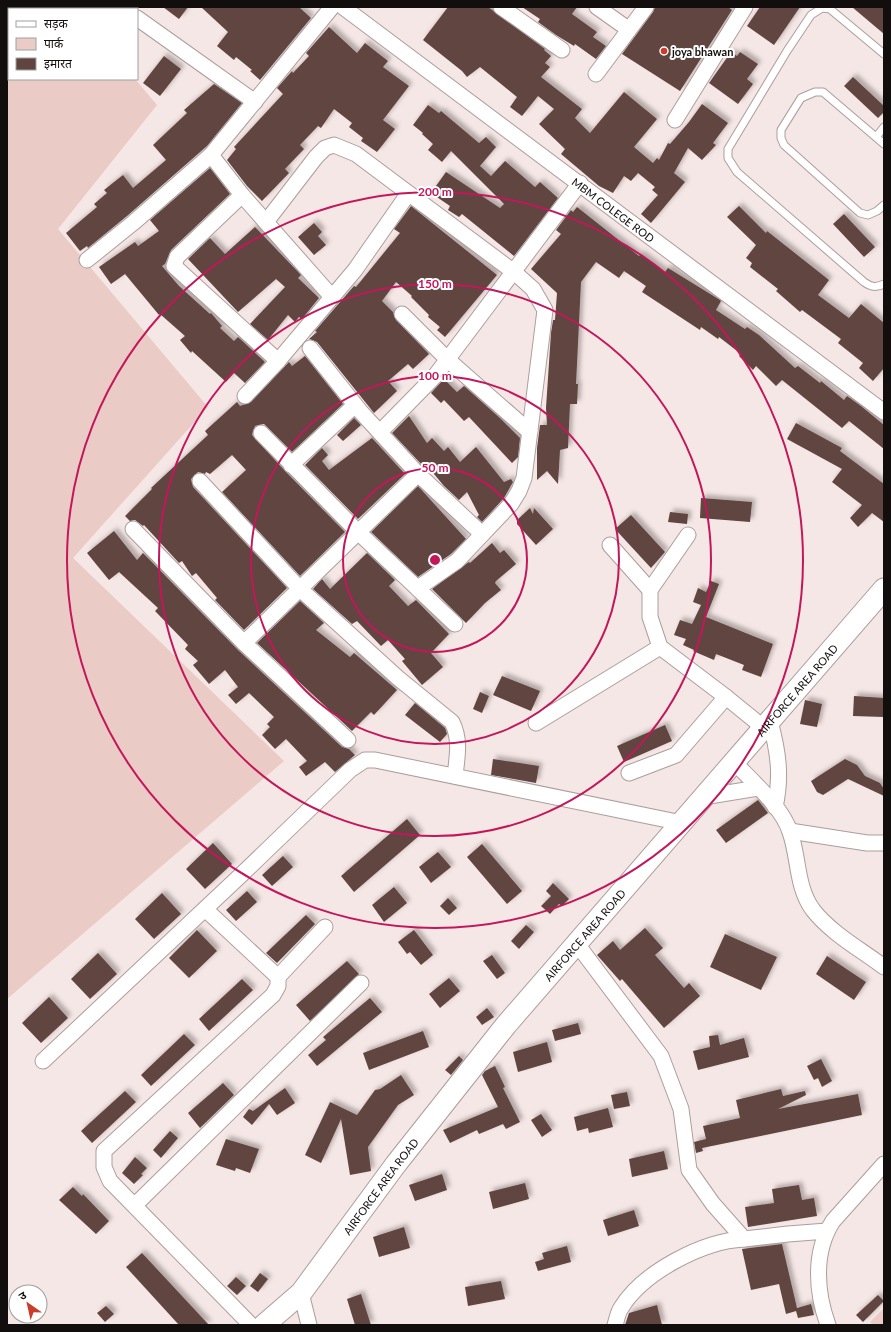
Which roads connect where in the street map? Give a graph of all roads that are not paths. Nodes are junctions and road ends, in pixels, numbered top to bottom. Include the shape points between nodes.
1 (332, 7) edge
2 (501, 7) edge
3 (597, 7) edge
4 (646, 7) edge
5 (745, 7) edge
6 (349, 9) edge
7 (138, 19) edge
8 (628, 29) junction
9 (562, 50) dead end
10 (884, 54) edge
11 (596, 74) dead end
12 (256, 102) junction
13 (675, 120) dead end
14 (884, 127) edge
15 (876, 137) junction
16 (884, 144) edge
17 (211, 155) junction
18 (580, 183) junction
19 (408, 194) junction
20 (242, 195) junction
21 (884, 205) edge
22 (266, 222) junction
23 (87, 260) dead end
24 (514, 272) junction
25 (884, 284) edge
26 (332, 297) junction
27 (402, 314) dead end
28 (310, 348) dead end
29 (448, 360) junction
30 (278, 361) junction
31 (245, 396) dead end
32 (355, 405) junction
33 (884, 412) edge
34 (261, 432) dead end
35 (380, 432) junction
36 (530, 432) junction
37 (291, 465) junction
38 (418, 474) junction
39 (200, 481) dead end
40 (133, 529) dead end
41 (358, 532) junction
42 (482, 534) junction
43 (688, 535) dead end
44 (610, 545) dead end
45 (418, 588) junction
46 (300, 589) junction
47 (884, 589) edge
48 (650, 590) junction
49 (454, 624) dead end
50 (244, 643) junction
51 (660, 647) junction
52 (726, 697) junction
53 (536, 723) dead end
54 (767, 724) junction
55 (348, 740) dead end
56 (733, 761) junction
57 (629, 773) dead end
58 (455, 776) junction
59 (758, 788) junction
60 (703, 797) junction
61 (776, 806) junction
62 (682, 823) junction
63 (790, 831) junction
64 (884, 843) edge
65 (206, 909) junction
66 (325, 927) dead end
67 (577, 944) junction
68 (884, 966) edge
69 (278, 977) junction
70 (361, 983) dead end
71 (43, 1061) dead end
72 (884, 1164) edge
73 (135, 1205) junction
74 (827, 1231) junction
75 (744, 1239) junction
76 (301, 1293) junction
77 (251, 1325) edge
78 (264, 1325) edge
79 (309, 1325) edge
80 (615, 1325) edge
81 (828, 1325) edge

1 - 12 street
2 - 9 street
3 - 8 street
4 - 8 street
5 - 13 street
6 - 18 street, MBM COLEGE ROD
7 - 12 street
8 - 11 street
10 - 25 lane via 830,10 817,10 786,52 728,149 728,158 737,172 864,282 878,287
12 - 17 street
14 - 15 lane
15 - 16 lane
15 - 21 lane via 823,92 815,92 801,98 781,130 784,145 860,213 868,215
17 - 20 street
17 - 23 street
18 - 24 street
18 - 33 street, MBM COLEGE ROD
19 - 22 street via 356,154 334,145 325,148 316,157
19 - 24 street
19 - 26 street via 355,270
20 - 22 street
20 - 30 street via 177,257 174,266
22 - 26 street
24 - 29 street
24 - 36 street via 533,289 545,310
26 - 30 street
27 - 29 street
28 - 32 street
29 - 35 street via 436,376
29 - 36 street
30 - 31 street
32 - 35 street
32 - 37 street
34 - 37 street
35 - 38 street
36 - 42 street via 524,478 519,491 511,504
37 - 41 street
38 - 41 street
38 - 42 street
39 - 46 street
40 - 50 street
41 - 45 street
41 - 46 street
42 - 45 street via 457,562
43 - 48 street
44 - 48 street
45 - 49 street
46 - 50 street
46 - 58 street via 398,678 452,722 459,745
47 - 54 street, AIRFORCE AREA ROAD
48 - 51 street via 650,617
50 - 55 street
51 - 52 street
51 - 53 street
52 - 54 street
52 - 57 street via 676,754
54 - 56 street, AIRFORCE AREA ROAD
54 - 61 street via 778,752 780,771
56 - 59 street
56 - 60 street, AIRFORCE AREA ROAD
58 - 62 street
58 - 65 street via 365,760 350,770
59 - 60 street
59 - 61 street
60 - 62 street, AIRFORCE AREA ROAD
61 - 63 street
62 - 67 street, AIRFORCE AREA ROAD
63 - 64 street via 867,843
63 - 68 street via 801,883 813,910 828,926
65 - 69 street
65 - 71 street
66 - 69 street
67 - 75 street via 661,1056 681,1109 689,1170 713,1204
67 - 76 street, AIRFORCE AREA ROAD via 506,1025 396,1164
69 - 73 street via 278,986 273,995 104,1151 104,1167 110,1181
70 - 73 street
72 - 74 street
73 - 77 street
74 - 75 street
74 - 81 street via 818,1274 821,1306
75 - 80 street via 729,1240 715,1245 683,1257 655,1272 636,1288 620,1308
76 - 78 street, AIRFORCE AREA ROAD
76 - 79 street

